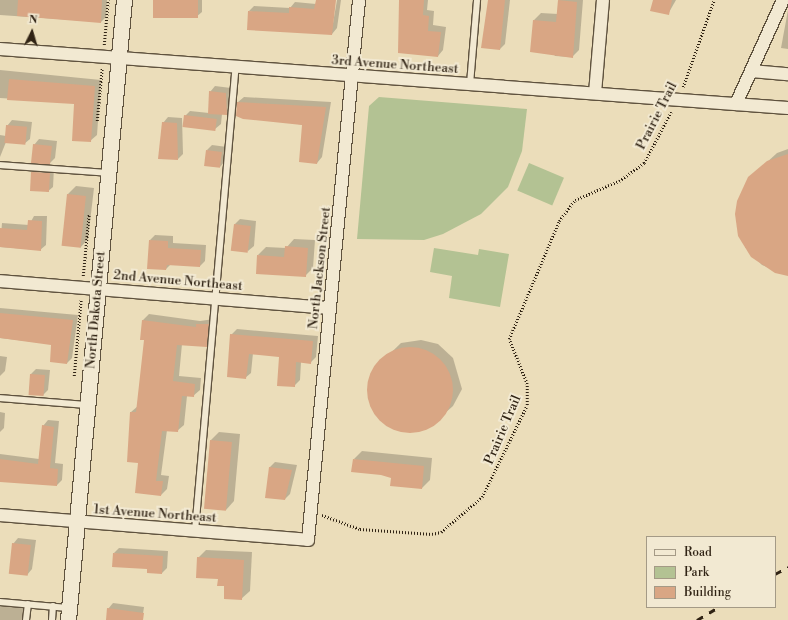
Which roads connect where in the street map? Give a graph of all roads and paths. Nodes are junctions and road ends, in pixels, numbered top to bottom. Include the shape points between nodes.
1 (124, 0) edge
2 (359, 0) edge
3 (477, 0) edge
4 (603, 0) edge
5 (714, 0) edge
6 (783, 0) edge
7 (0, 48) edge
8 (119, 58) junction
9 (236, 67) junction
10 (751, 71) junction
11 (788, 74) edge
12 (352, 76) junction
13 (470, 84) junction
14 (595, 93) junction
15 (677, 99) junction
16 (736, 104) junction
17 (788, 108) edge
18 (0, 165) edge
19 (108, 173) junction
20 (0, 281) edge
21 (97, 288) junction
22 (214, 298) junction
23 (330, 308) junction
24 (0, 398) edge
25 (88, 405) junction
26 (311, 513) junction
27 (0, 516) edge
28 (78, 522) junction
29 (195, 531) junction
30 (308, 540) joint
31 (0, 602) edge
32 (28, 604) junction
33 (53, 606) junction
34 (69, 614) edge
35 (26, 620) edge
36 (52, 620) edge

1 - 8 street, North Dakota Street
2 - 12 street, North Jackson Street
3 - 13 lane
4 - 14 street
5 - 15 path, Prairie Trail via 696,59
6 - 10 street
7 - 8 street, 3rd Avenue Northeast
8 - 9 street, 3rd Avenue Northeast
8 - 19 street, North Dakota Street
9 - 12 street, 3rd Avenue Northeast
9 - 22 lane
10 - 11 street
10 - 16 street
12 - 13 street, 3rd Avenue Northeast
12 - 23 street, North Jackson Street
13 - 14 street, 3rd Avenue Northeast
14 - 15 street, 3rd Avenue Northeast
15 - 16 street, 3rd Avenue Northeast
15 - 26 path, Prairie Trail via 644,163 619,181 575,200 559,220 509,339 527,384 527,405 482,498 440,532 432,534 360,529
16 - 17 street, 3rd Avenue Northeast
18 - 19 lane
19 - 21 street, North Dakota Street
20 - 21 street, 2nd Avenue Northeast
21 - 22 street, 2nd Avenue Northeast
21 - 25 street, North Dakota Street
22 - 23 street, 2nd Avenue Northeast
22 - 29 lane
23 - 26 street, North Jackson Street
24 - 25 lane
25 - 28 street, North Dakota Street
26 - 30 street, North Jackson Street
27 - 28 street, 1st Avenue Northeast
28 - 29 street, 1st Avenue Northeast
28 - 34 street, North Dakota Street
29 - 30 street, 1st Avenue Northeast
31 - 32 lane
32 - 33 lane
32 - 35 lane
33 - 34 lane
33 - 36 lane

